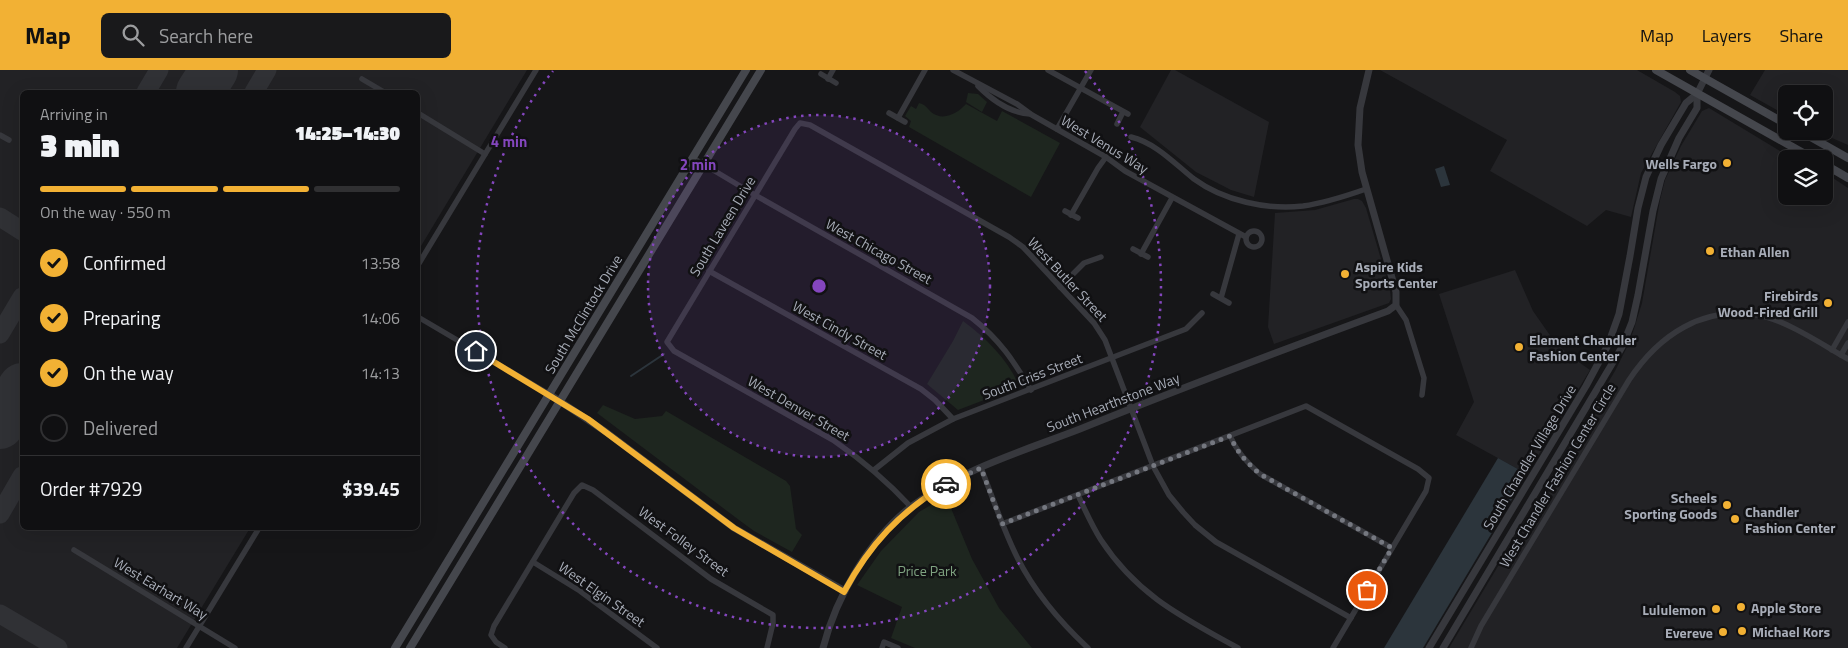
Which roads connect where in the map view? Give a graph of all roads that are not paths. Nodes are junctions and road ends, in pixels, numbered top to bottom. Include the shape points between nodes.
1 (536, 70) edge
2 (746, 70) edge
3 (761, 70) edge
4 (833, 70) edge
5 (925, 70) edge
6 (953, 70) edge
7 (1048, 70) edge
8 (1091, 70) edge
9 (1369, 70) edge
10 (1656, 70) edge
11 (1690, 70) edge
12 (1709, 70) edge
13 (821, 74) dead end
14 (1706, 78) junction
15 (362, 79) dead end
16 (828, 79) junction
17 (836, 83) dead end
18 (1080, 88) junction
19 (381, 90) edge
20 (1697, 94) junction
21 (889, 113) dead end
22 (420, 114) edge
23 (898, 118) junction
24 (1778, 119) edge
25 (905, 122) dead end
26 (800, 124) joint
27 (1117, 124) dead end
28 (1057, 129) junction
29 (0, 135) edge
30 (1132, 137) dead end
31 (9, 140) dead end
32 (1816, 140) edge
33 (1798, 150) edge
34 (484, 154) junction
35 (1106, 157) junction
36 (693, 158) junction
37 (1848, 158) edge
38 (704, 165) junction
39 (1649, 169) junction
40 (1833, 169) edge
41 (1664, 171) junction
42 (1848, 178) edge
43 (1366, 189) junction
44 (755, 195) junction
45 (1172, 198) junction
46 (1065, 211) dead end
47 (1072, 215) junction
48 (1078, 218) dead end
49 (1239, 234) junction
50 (1246, 237) dead end
51 (1133, 249) dead end
52 (1141, 254) junction
53 (1102, 257) dead end
54 (1148, 257) dead end
55 (420, 262) edge
56 (709, 271) junction
57 (1060, 287) junction
58 (1213, 294) dead end
59 (1221, 298) junction
60 (1229, 303) dead end
61 (1396, 305) junction
62 (1202, 313) dead end
63 (420, 318) edge
64 (1848, 322) edge
65 (667, 342) joint
66 (1848, 343) edge
67 (1832, 350) junction
68 (1841, 355) junction
69 (1112, 358) junction
70 (1848, 359) edge
71 (1031, 390) junction
72 (549, 394) junction
73 (1422, 395) dead end
74 (560, 401) junction
75 (1131, 408) junction
76 (953, 419) junction
77 (1230, 436) junction
78 (1153, 466) junction
79 (981, 468) junction
80 (874, 470) junction
81 (1078, 495) junction
82 (911, 507) junction
83 (1002, 524) junction
84 (257, 530) edge
85 (1392, 548) junction
86 (74, 550) dead end
87 (533, 562) junction
88 (844, 592) junction
89 (1351, 618) junction
90 (199, 626) junction
91 (186, 648) edge
92 (235, 648) edge
93 (395, 648) edge
94 (410, 648) edge
95 (505, 648) edge
96 (657, 648) edge
97 (767, 648) edge
98 (823, 648) edge
99 (882, 648) edge
100 (898, 648) edge
101 (1088, 648) edge
102 (1238, 648) edge
103 (1333, 648) edge
104 (1429, 648) edge
105 (1443, 648) edge
106 (1471, 648) edge

1 - 34 street
2 - 36 main road, South McClintock Drive
3 - 38 main road, South McClintock Drive
4 - 16 street
5 - 23 street
6 - 28 street, West Venus Way via 974,82 993,100
7 - 18 street
8 - 18 street
9 - 43 street via 1362,96 1358,137
10 - 20 main road
11 - 14 main road
12 - 14 street
13 - 16 street
14 - 20 street
14 - 24 main road
15 - 19 street
16 - 17 street
18 - 27 street via 1126,113
18 - 28 street
20 - 33 main road
20 - 39 street, South Chandler Village Drive via 1686,103
20 - 41 street, South Chandler Village Drive via 1697,108
21 - 23 street
22 - 34 street
23 - 25 street
26 - 44 street, South Laveen Drive
26 - 57 street, West Butler Street via 810,125 1009,236
28 - 35 street, West Venus Way
29 - 31 street
30 - 43 street via 1150,144 1203,185 1239,200 1272,206 1302,206
32 - 37 main road
34 - 55 street
35 - 45 street, West Venus Way
35 - 47 street
36 - 38 street, West Chicago Street
36 - 72 main road, South McClintock Drive
38 - 44 street, West Chicago Street
38 - 74 main road, South McClintock Drive
39 - 41 street
39 - 104 street, South Chandler Village Drive via 1640,196 1619,314 1608,345
40 - 42 main road
41 - 105 street, South Chandler Village Drive via 1634,313 1622,346
43 - 61 street via 1396,292
44 - 56 street, South Laveen Drive
44 - 71 street, West Chicago Street via 972,318 990,332 1010,355
45 - 49 street, West Venus Way
45 - 52 street
46 - 47 street
47 - 48 street
49 - 50 street, West Venus Way
49 - 59 street
51 - 52 street
52 - 54 street
53 - 57 street via 1084,263
56 - 65 street, South Laveen Drive
56 - 76 street, West Cindy Street via 921,389
57 - 69 street, West Butler Street via 1094,323
58 - 59 street
59 - 60 street
61 - 73 street via 1406,320 1424,378
61 - 75 street, South Hearthstone Way via 1388,311
62 - 69 street, South Criss Street via 1186,329
63 - 72 street
64 - 67 street
65 - 80 street, West Denver Street via 674,351 833,440
66 - 68 street
67 - 68 street, West Chandler Fashion Center Circle
67 - 106 street, West Chandler Fashion Center Circle via 1788,326 1759,315 1725,314 1679,329 1656,345 1629,380 1483,622
68 - 70 street, West Chandler Fashion Center Circle
69 - 71 street, South Criss Street
69 - 75 street, West Butler Street
71 - 76 street, South Criss Street
72 - 74 street
72 - 93 main road, South McClintock Drive
74 - 88 street via 734,528
74 - 94 main road, South McClintock Drive
75 - 78 street, West Butler Street
75 - 79 street, South Hearthstone Way
76 - 80 street, South Criss Street via 908,443
77 - 78 street
77 - 85 street via 1246,462 1260,474
77 - 85 street via 1306,406 1418,469 1429,478 1426,491
78 - 81 street
78 - 89 street, West Butler Street via 1169,495 1205,534
79 - 82 street, South Hearthstone Way
79 - 83 street
80 - 82 street, West Denver Street
81 - 83 street
81 - 102 street via 1100,539 1141,588 1163,605
82 - 88 street, South Hearthstone Way via 877,542
83 - 101 street via 1026,574 1054,612
84 - 90 street
85 - 89 street
86 - 90 street, West Earhart Way
87 - 95 street via 491,635
87 - 96 street, West Elgin Street via 580,591
87 - 97 street, West Folley Street via 582,485 711,579 773,615
88 - 98 street, South Hearthstone Way
89 - 103 street
90 - 91 street
90 - 92 street, West Earhart Way
99 - 100 street via 884,642

